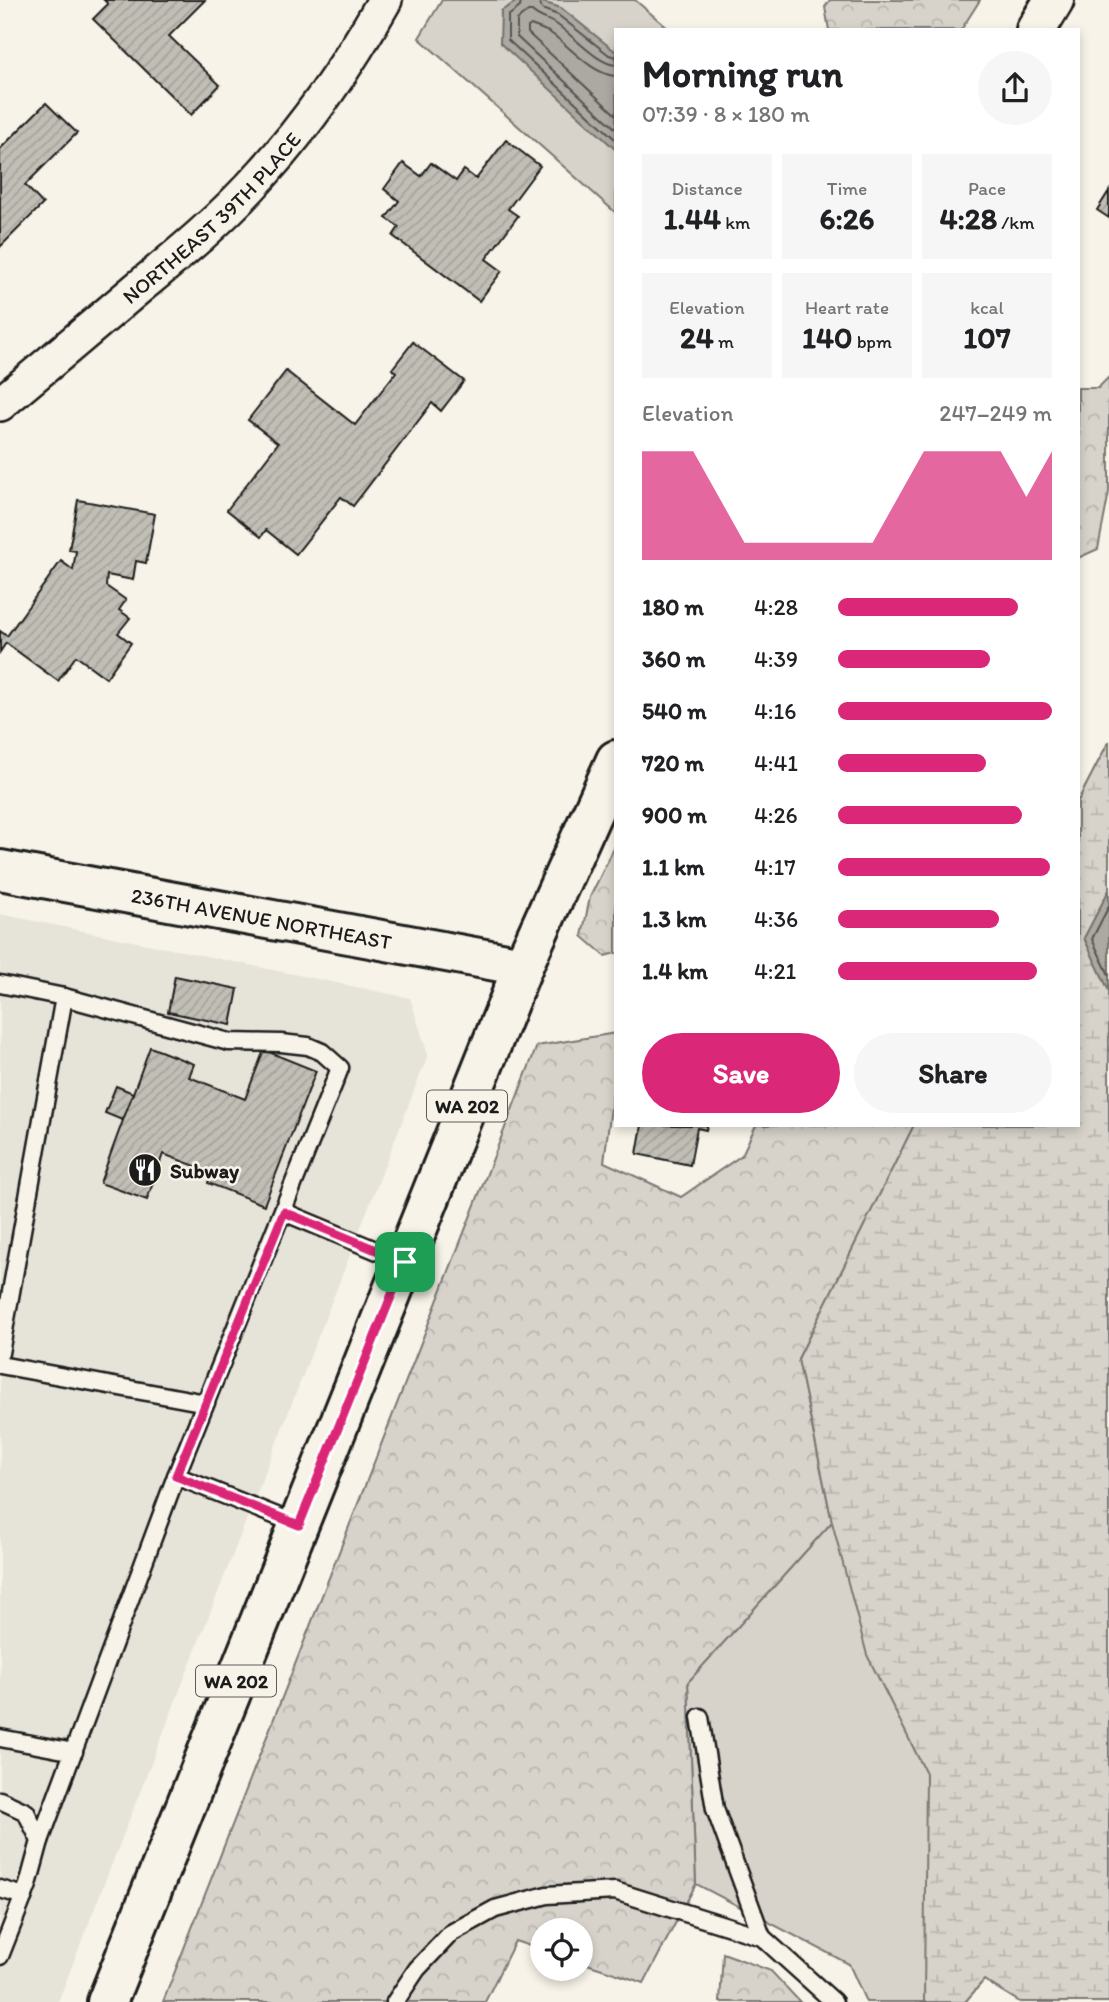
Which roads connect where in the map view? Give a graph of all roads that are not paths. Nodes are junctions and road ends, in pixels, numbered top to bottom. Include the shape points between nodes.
1 (386, 0) edge
2 (1054, 0) edge
3 (1037, 28) edge
4 (0, 404) edge
5 (614, 764) edge
6 (0, 870) edge
7 (523, 966) junction
8 (0, 984) edge
9 (64, 997) junction
10 (284, 1212) junction
11 (405, 1262) junction
12 (0, 1353) edge
13 (0, 1365) edge
14 (206, 1403) junction
15 (176, 1476) junction
16 (299, 1525) junction
17 (700, 1717) dead end
18 (0, 1738) edge
19 (74, 1752) junction
20 (0, 1800) edge
21 (40, 1841) junction
22 (0, 1889) edge
23 (24, 1896) junction
24 (762, 1937) junction
25 (0, 1956) edge
26 (107, 2002) edge
27 (395, 2002) edge
28 (834, 2002) edge

1 - 4 street, NORTHEAST 39TH PLACE via 328,93 262,174 195,241
2 - 3 main road
5 - 7 main road, WA 202
6 - 7 main road, 236TH AVENUE NORTHEAST
7 - 11 main road, WA 202
8 - 9 lane
9 - 10 lane via 229,1042 308,1046 340,1068
9 - 12 lane
10 - 11 lane
10 - 14 lane
11 - 16 main road, WA 202
13 - 14 lane
14 - 15 lane
15 - 16 lane
15 - 19 lane
16 - 26 main road, WA 202
17 - 24 lane via 715,1809
18 - 19 lane
19 - 21 lane
20 - 21 lane via 26,1812
21 - 23 lane
22 - 23 lane
23 - 25 lane
24 - 27 lane via 615,1891 547,1895 495,1909 451,1933
24 - 28 lane

